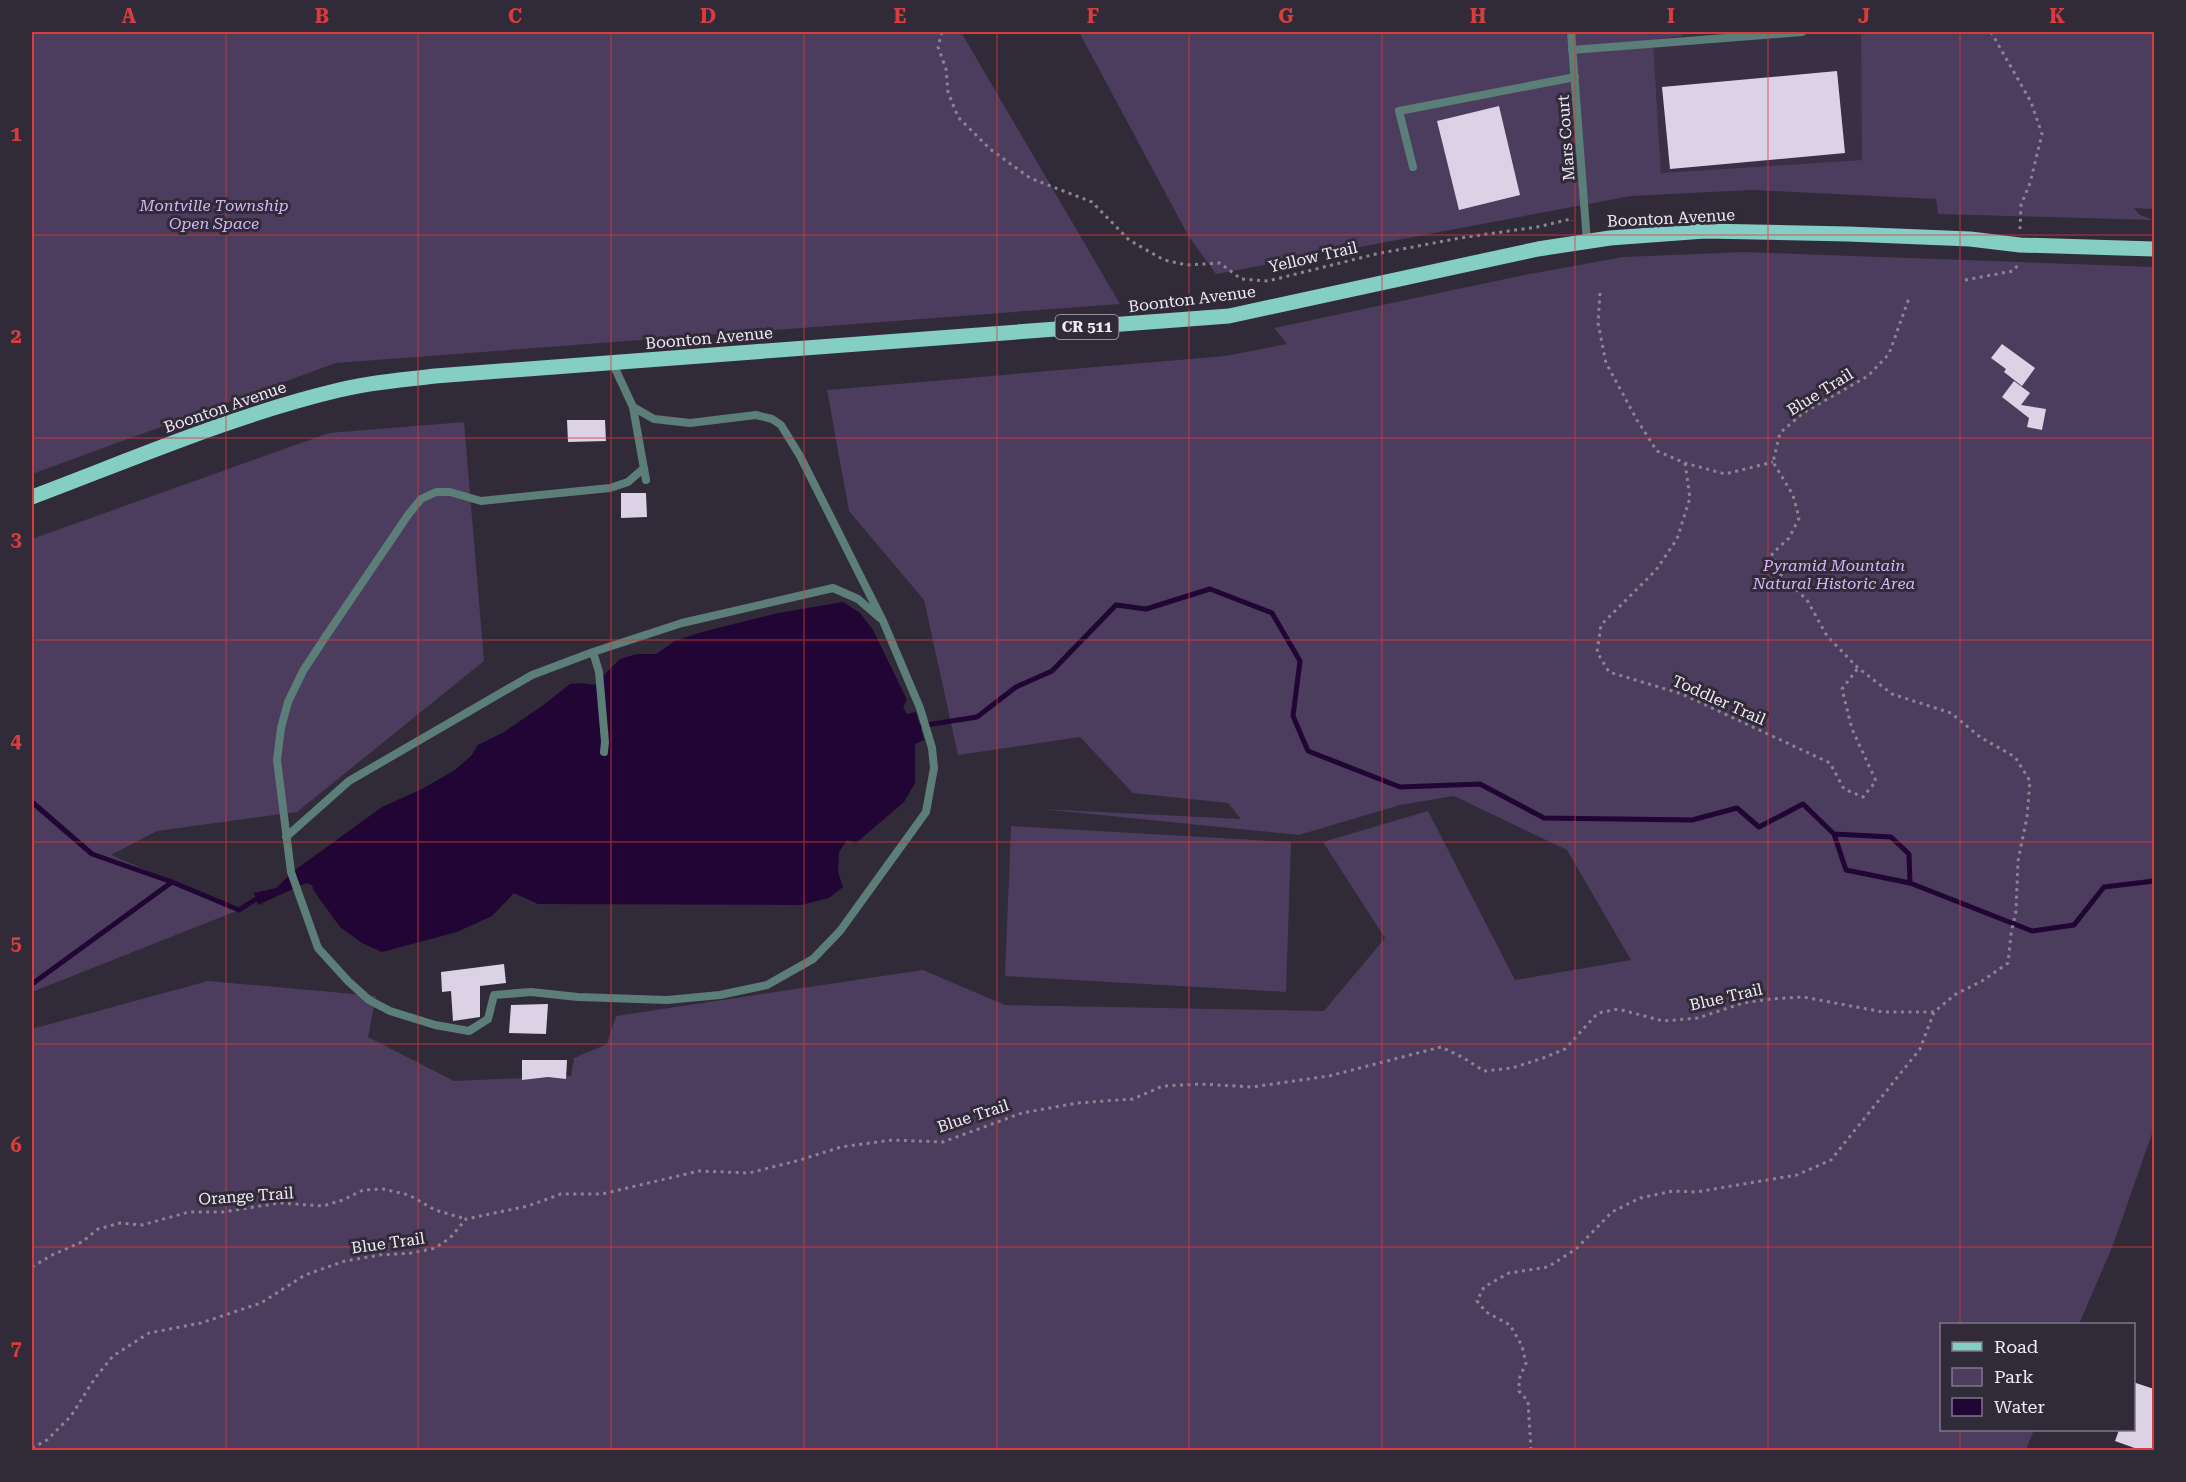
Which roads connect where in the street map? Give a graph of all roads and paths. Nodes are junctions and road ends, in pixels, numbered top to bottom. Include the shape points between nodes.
1 (942, 32) edge
2 (1571, 32) edge
3 (1802, 32) edge
4 (1991, 32) edge
5 (1572, 50) junction
6 (1575, 77) junction
7 (1413, 167) dead end
8 (2020, 229) dead end
9 (1587, 242) junction
10 (2154, 249) edge
11 (2018, 265) dead end
12 (1965, 280) dead end
13 (1600, 293) dead end
14 (1910, 298) dead end
15 (613, 364) junction
16 (633, 407) junction
17 (1773, 462) junction
18 (1685, 463) junction
19 (644, 468) junction
20 (646, 480) dead end
21 (32, 497) edge
22 (884, 621) junction
23 (593, 652) junction
24 (1858, 668) junction
25 (604, 752) dead end
26 (286, 837) junction
27 (1934, 1012) junction
28 (466, 1219) junction
29 (32, 1267) edge
30 (32, 1448) edge
31 (1531, 1450) edge

1 - 9 path, Yellow Trail via 938,47 958,117 990,149 1030,178 1092,202 1129,240 1164,260 1187,265 1220,263 1241,279 1268,281 1376,254 1571,219
2 - 5 lane, Mars Court
3 - 5 lane
4 - 8 path via 2031,102 2042,134 2021,205
5 - 6 lane, Mars Court
6 - 7 lane via 1400,111
6 - 9 lane, Mars Court
9 - 10 main road, Boonton Avenue / CR 511 via 1705,231
9 - 15 main road, Boonton Avenue / CR 511 via 1538,249 1229,316
11 - 12 path via 2013,272
13 - 18 path via 1598,323 1606,363 1657,451
14 - 17 path, Blue Trail via 1889,354 1868,376 1803,413 1780,433
15 - 16 lane
15 - 21 main road, Boonton Avenue / CR 511 via 435,376 341,389 279,406
16 - 19 lane
16 - 22 lane via 654,419 690,423 756,415 782,425
17 - 18 path via 1725,474
17 - 24 path via 1793,495 1799,518 1789,538 1772,555 1780,575 1807,600 1827,636
18 - 24 path, Toddler Trail via 1690,498 1677,539 1656,570 1600,626 1597,652 1609,672 1682,694 1830,763 1844,789 1863,797 1876,781 1852,729 1842,689
19 - 20 lane
19 - 26 lane via 628,482 610,488 481,501 436,492 421,499 303,671 288,702 277,760
22 - 23 lane via 858,599 833,588 682,623
22 - 26 lane via 932,748 934,768 926,812 840,931 813,958 767,985 667,1000 531,992 494,995 488,1019 469,1031 435,1025 369,1000 318,948 296,891
23 - 25 lane via 599,672
23 - 26 lane via 532,675 349,781
24 - 27 path via 1892,694 1951,713 1980,737 2015,757 2030,781 2008,963
27 - 28 path, Blue Trail via 1883,1012 1803,998 1753,1002 1698,1018 1663,1021 1618,1009 1598,1013 1565,1049 1512,1068 1484,1071 1441,1047 1329,1076 1252,1087 1163,1086 1133,1099 1077,1103 1022,1113 943,1142 892,1140 841,1146 749,1173 699,1171 602,1194 561,1194 528,1206
27 - 31 path via 1920,1049 1831,1160 1797,1175 1640,1198 1612,1212 1576,1249 1548,1267 1509,1273 1484,1287 1477,1302 1486,1312 1510,1325 1522,1346 1526,1363 1519,1391 1528,1401
28 - 29 path, Orange Trail via 435,1210 408,1196 383,1189 363,1190 323,1206 279,1203 223,1212 189,1212 142,1225 98,1228 82,1242
28 - 30 path, Blue Trail via 435,1248 345,1261 305,1275 261,1303 201,1323 149,1333 113,1356 71,1416 47,1440

